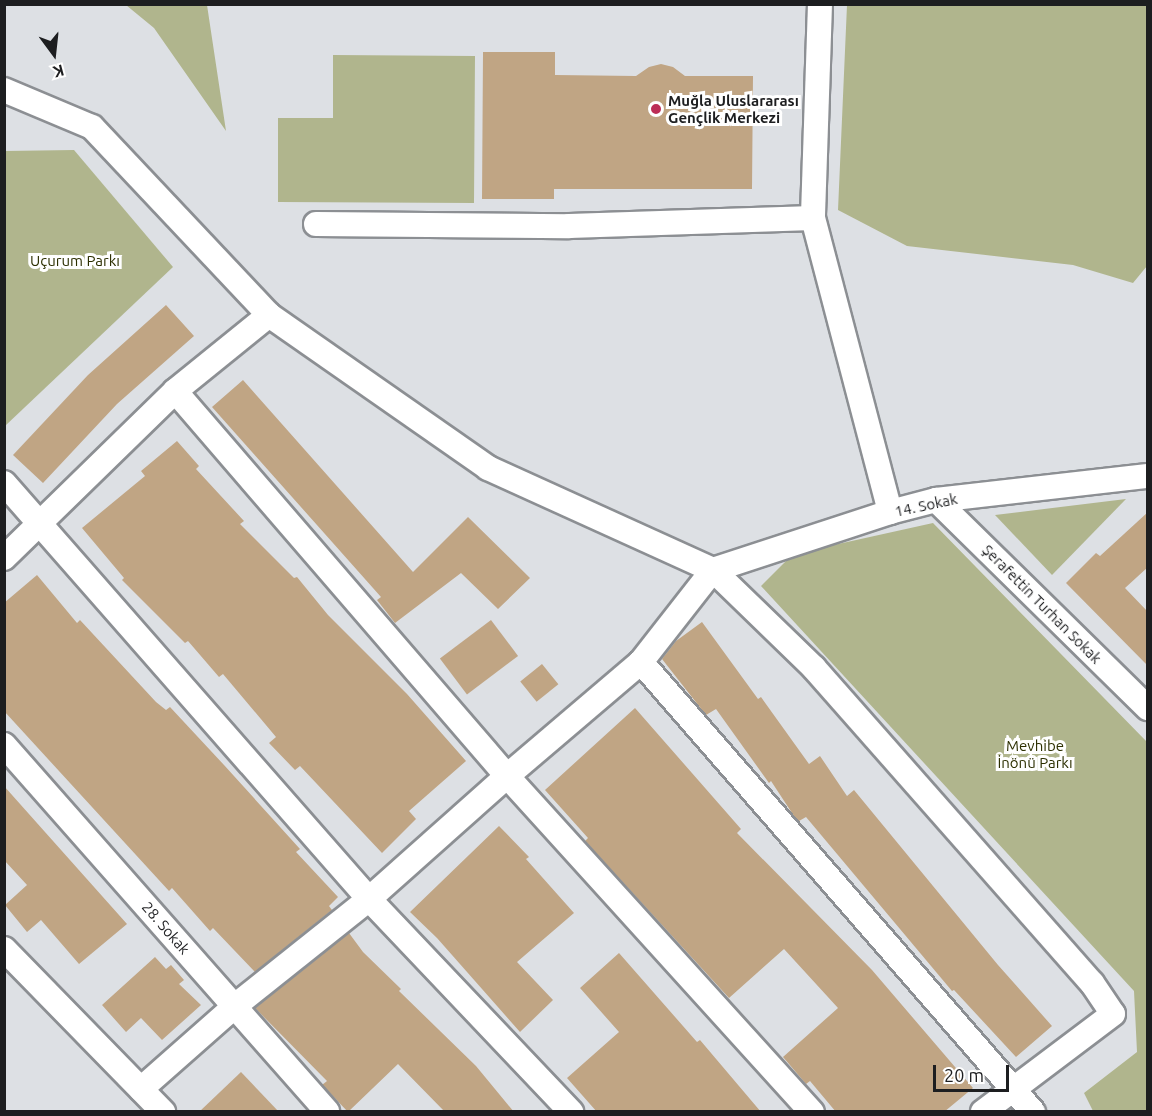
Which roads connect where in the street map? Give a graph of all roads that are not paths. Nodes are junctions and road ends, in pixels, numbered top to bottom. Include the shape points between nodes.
1 (820, 4) edge
2 (4, 90) edge
3 (813, 218) junction
4 (316, 224) dead end
5 (269, 315) junction
6 (175, 391) junction
7 (1148, 476) edge
8 (4, 483) edge
9 (936, 500) junction
10 (890, 512) junction
11 (39, 524) junction
12 (4, 558) edge
13 (713, 570) junction
14 (642, 662) junction
15 (1148, 708) edge
16 (4, 745) edge
17 (507, 776) junction
18 (369, 899) junction
19 (4, 949) edge
20 (235, 1006) junction
21 (1014, 1088) junction
22 (141, 1089) junction
23 (163, 1112) edge
24 (327, 1112) edge
25 (572, 1112) edge
26 (812, 1112) edge
27 (983, 1112) edge
28 (1033, 1112) edge

1 - 3 street
2 - 5 street via 92,127
3 - 4 street via 569,226
3 - 10 street
5 - 6 street
5 - 13 street via 488,468
6 - 11 street
6 - 17 street
7 - 9 street, 14. Sokak
8 - 11 street
9 - 10 street, 14. Sokak
9 - 15 street, Şerafettin Turhan Sokak
10 - 13 street, 14. Sokak
11 - 12 street
11 - 18 street
13 - 14 street
13 - 21 street via 814,668 1092,983 1113,1014
14 - 17 street
14 - 21 street
16 - 20 street, 28. Sokak
17 - 18 street
17 - 26 street
18 - 20 street
18 - 25 street
19 - 22 street
20 - 22 street
20 - 24 street, 28. Sokak
21 - 27 street
21 - 28 street
22 - 23 street

